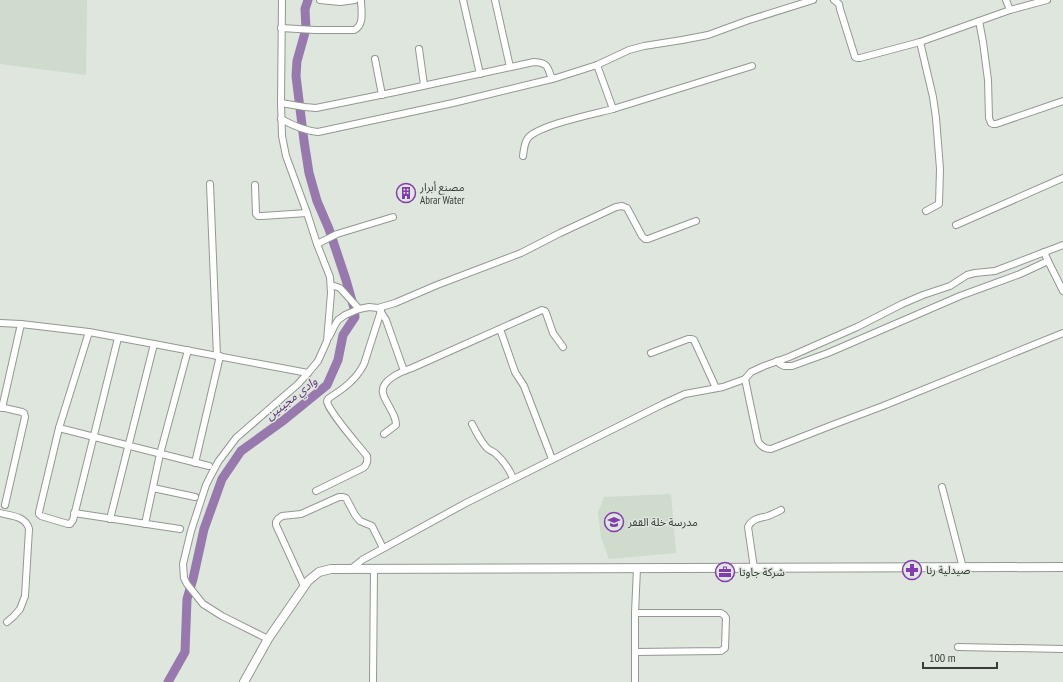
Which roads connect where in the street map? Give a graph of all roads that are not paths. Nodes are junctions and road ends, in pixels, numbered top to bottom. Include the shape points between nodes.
1 (282, 0) edge
2 (320, 0) edge
3 (355, 0) edge
4 (360, 0) edge
5 (463, 0) edge
6 (495, 0) edge
7 (813, 0) edge
8 (1006, 0) edge
9 (1047, 0) edge
10 (837, 1) edge
11 (1010, 10) junction
12 (980, 22) junction
13 (282, 28) junction
14 (920, 42) junction
15 (419, 49) dead end
16 (375, 59) dead end
17 (597, 65) junction
18 (752, 66) dead end
19 (510, 67) junction
20 (480, 74) junction
21 (552, 79) junction
22 (424, 85) junction
23 (382, 94) junction
24 (1063, 101) edge
25 (281, 103) junction
26 (613, 109) junction
27 (281, 120) junction
28 (523, 156) dead end
29 (1063, 178) edge
30 (210, 184) dead end
31 (255, 185) dead end
32 (926, 211) dead end
33 (307, 214) junction
34 (393, 217) dead end
35 (696, 221) dead end
36 (956, 225) dead end
37 (317, 244) junction
38 (1063, 245) edge
39 (1044, 252) junction
40 (1048, 261) junction
41 (331, 284) junction
42 (1063, 291) edge
43 (359, 309) junction
44 (379, 309) junction
45 (0, 323) edge
46 (21, 324) junction
47 (500, 329) junction
48 (89, 332) junction
49 (1063, 333) edge
50 (118, 338) junction
51 (327, 341) junction
52 (154, 344) junction
53 (564, 347) dead end
54 (188, 350) junction
55 (651, 353) dead end
56 (218, 356) junction
57 (777, 361) junction
58 (404, 371) junction
59 (308, 374) junction
60 (745, 379) junction
61 (716, 388) junction
62 (1, 407) edge
63 (472, 424) dead end
64 (59, 428) junction
65 (384, 434) dead end
66 (94, 437) junction
67 (128, 446) junction
68 (160, 454) junction
69 (552, 459) junction
70 (195, 462) junction
71 (209, 466) dead end
72 (513, 478) junction
73 (942, 487) dead end
74 (153, 488) junction
75 (316, 491) dead end
76 (195, 497) dead end
77 (5, 505) dead end
78 (781, 510) dead end
79 (74, 513) junction
80 (0, 514) edge
81 (110, 519) junction
82 (145, 524) junction
83 (180, 529) dead end
84 (383, 548) junction
85 (1063, 567) edge
86 (637, 568) junction
87 (754, 568) junction
88 (963, 568) junction
89 (351, 569) junction
90 (374, 569) junction
91 (304, 586) junction
92 (635, 613) junction
93 (6, 622) dead end
94 (268, 639) junction
95 (958, 647) dead end
96 (1063, 649) edge
97 (635, 652) junction
98 (244, 682) edge
99 (373, 682) edge
100 (635, 682) edge

1 - 13 street
2 - 3 street
4 - 13 street via 362,22 358,28
5 - 20 street
6 - 19 street
7 - 17 street via 708,35 629,50
8 - 11 street
9 - 11 street
10 - 14 street via 857,58
11 - 12 street
12 - 14 street
12 - 24 street via 988,80 990,123 996,124
13 - 25 street
14 - 32 street via 933,97 940,169 939,204
15 - 22 street
16 - 23 street
17 - 21 street
17 - 26 street
18 - 26 street
19 - 20 street
19 - 21 street via 542,63 546,65
20 - 22 street
21 - 27 street via 461,102 322,131 311,131
22 - 23 street
23 - 25 street via 316,108
25 - 27 street
26 - 28 street via 539,130 527,138
27 - 33 street via 286,156
29 - 36 street
30 - 56 street
31 - 33 street via 258,216
33 - 37 street
34 - 37 street via 337,234
35 - 44 street via 645,239 627,208 616,207 522,253
37 - 41 street
38 - 39 street
39 - 40 street
39 - 57 street via 995,271 967,275 950,286 902,304 857,327
40 - 42 street
40 - 57 street via 828,353 792,366 784,366
41 - 43 street via 340,288
41 - 51 street
43 - 44 street
43 - 51 street via 344,315 335,324
44 - 58 street via 386,320
44 - 75 street via 362,369 348,385 327,401 335,416 367,456 367,464
45 - 46 street
46 - 48 street
46 - 62 street
47 - 53 street via 542,310 545,311 553,332
47 - 58 street
47 - 69 street via 515,372 524,386
48 - 50 street
48 - 64 street
49 - 60 street via 771,449 759,445
50 - 52 street
50 - 66 street
51 - 59 street via 318,361
52 - 54 street
52 - 67 street
54 - 56 street
54 - 68 street
55 - 61 street via 688,339 694,340
56 - 59 street
56 - 70 street
57 - 60 street via 751,372
58 - 65 street via 388,381 383,389 396,423
59 - 94 street via 236,438 214,470 199,506 184,559 183,572 187,584 203,604
60 - 61 street
61 - 69 street via 680,396
62 - 77 street via 22,412 25,417
63 - 72 street via 488,449 505,463
64 - 66 street
64 - 79 street via 39,514 70,524
66 - 67 street
66 - 79 street
67 - 68 street
67 - 81 street
68 - 70 street
68 - 74 street
69 - 72 street
70 - 71 street
72 - 84 street
73 - 88 street
74 - 76 street
74 - 82 street
78 - 87 street via 749,524
79 - 81 street
80 - 93 street via 20,518 29,529 25,596 20,609
81 - 82 street
82 - 83 street
84 - 89 street
84 - 91 street via 372,526 360,521 343,497 301,514 282,516 278,518 276,525
85 - 88 street
86 - 87 street
86 - 90 street
86 - 92 street
87 - 88 street
89 - 90 street
89 - 91 street via 319,572
90 - 99 street
91 - 94 street
92 - 97 street
92 - 97 street via 721,613 726,618 725,648 721,651
94 - 98 street
95 - 96 street
97 - 100 street

